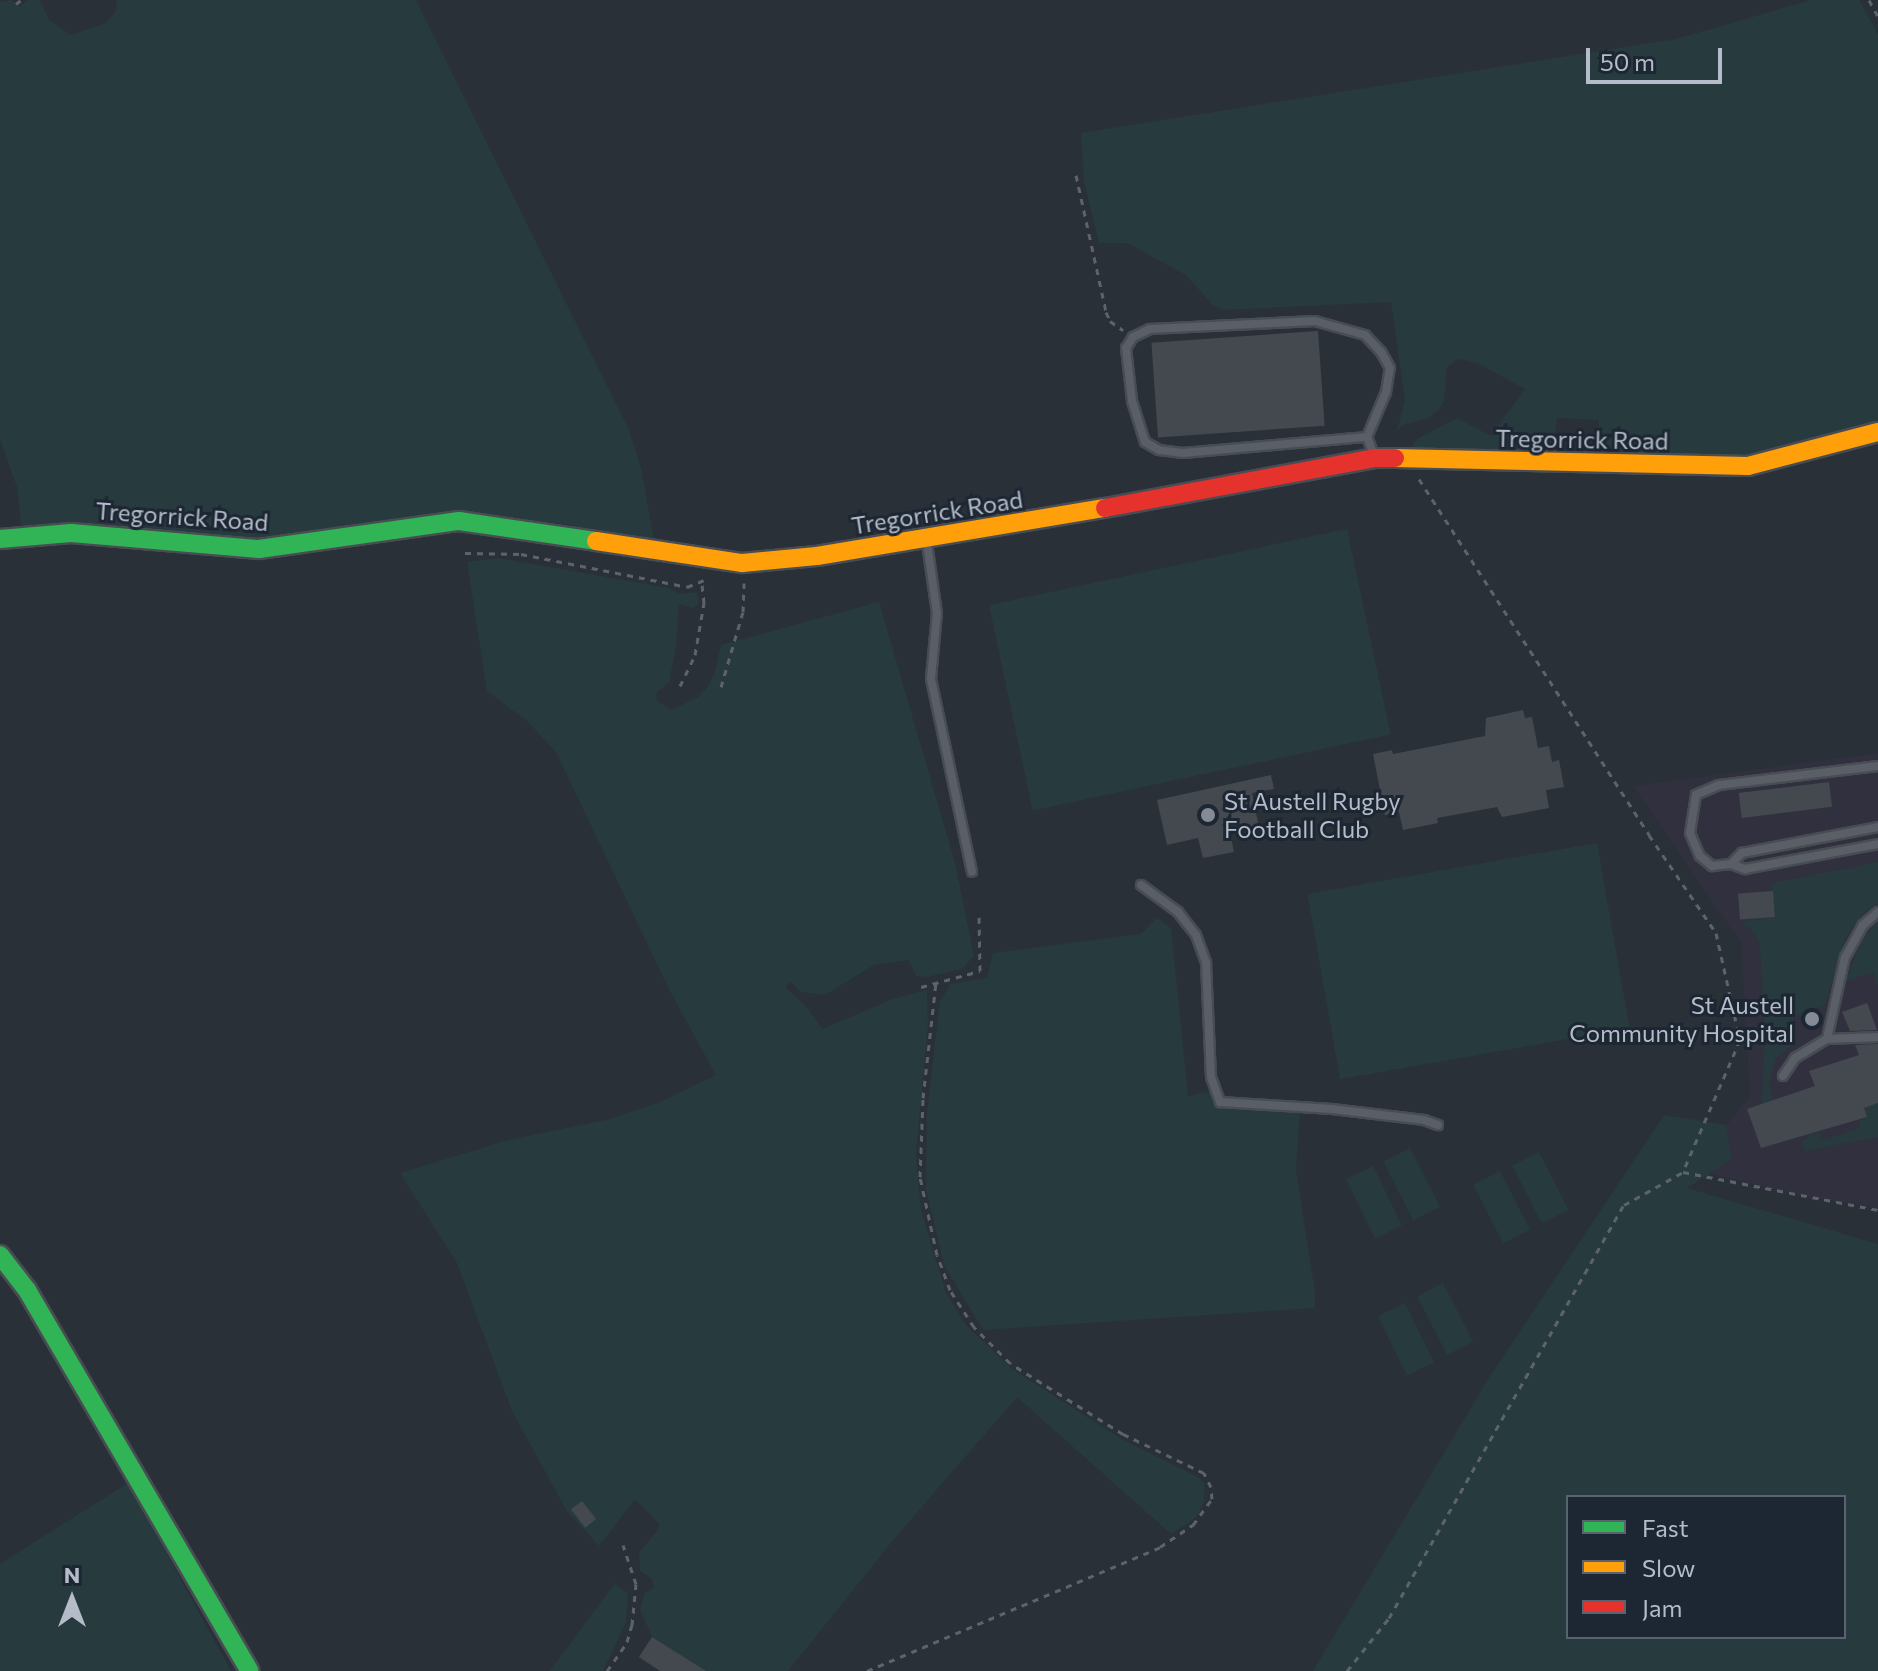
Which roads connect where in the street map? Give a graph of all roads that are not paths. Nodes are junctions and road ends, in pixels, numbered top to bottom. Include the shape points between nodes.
1 (1878, 432) edge
2 (1367, 437) junction
3 (1374, 458) junction
4 (926, 535) junction
5 (0, 539) edge
6 (1878, 766) edge
7 (1878, 827) edge
8 (1878, 844) edge
9 (1731, 864) junction
10 (972, 872) dead end
11 (1141, 885) dead end
12 (1878, 912) edge
13 (1878, 1037) edge
14 (1827, 1039) junction
15 (1783, 1076) dead end
16 (1438, 1125) dead end
17 (0, 1255) edge
18 (250, 1671) edge

1 - 3 street, Tregorrick Road via 1748,466
2 - 2 lane via 1183,453 1159,450 1145,442 1132,401 1126,348 1133,337 1150,329 1315,321 1365,335 1390,368
2 - 3 lane
3 - 4 street, Tregorrick Road via 1015,524
4 - 5 street, Tregorrick Road via 817,556 742,563 459,521 259,549 71,533
4 - 10 lane via 937,613 931,679
6 - 9 lane via 1719,785 1696,795 1690,833 1700,856 1712,866
7 - 9 lane via 1742,853
8 - 9 lane via 1745,869
11 - 16 lane via 1178,912 1196,935 1206,963 1211,1077 1220,1102 1332,1109
12 - 14 lane via 1863,925 1845,957
13 - 14 lane
14 - 15 lane via 1795,1058
17 - 18 street via 27,1290

